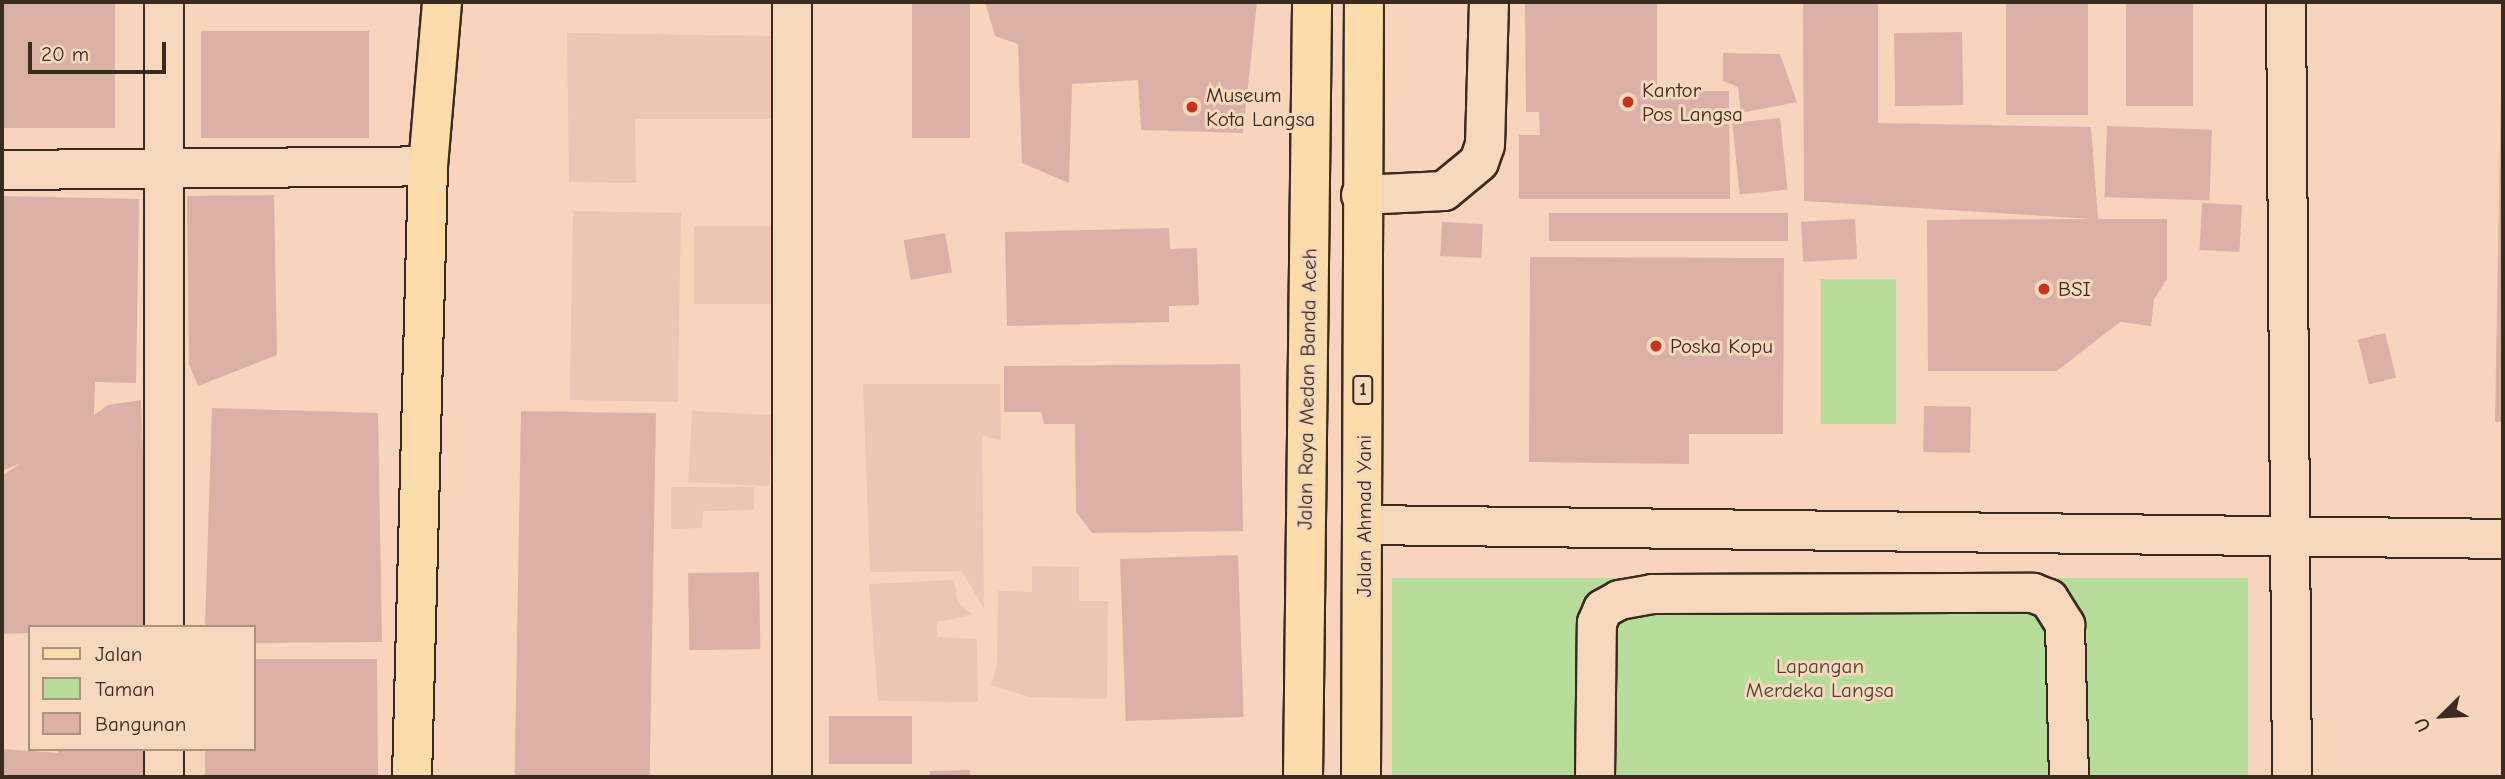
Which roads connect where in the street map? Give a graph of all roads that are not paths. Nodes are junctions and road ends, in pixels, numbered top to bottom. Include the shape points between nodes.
1 (164, 2) edge
2 (442, 2) edge
3 (792, 2) edge
4 (1312, 2) edge
5 (1364, 2) edge
6 (1489, 2) edge
7 (2286, 2) edge
8 (428, 166) junction
9 (2, 170) edge
10 (163, 170) junction
11 (1361, 195) junction
12 (1364, 525) junction
13 (2289, 539) junction
14 (2503, 539) edge
15 (164, 625) edge
16 (164, 751) edge
17 (164, 777) edge
18 (411, 777) edge
19 (792, 777) edge
20 (1303, 777) edge
21 (1361, 777) edge
22 (1595, 777) edge
23 (2069, 777) edge
24 (2292, 777) edge

1 - 10 street
2 - 8 main road
3 - 19 street
4 - 20 main road, Jalan Raya Medan Banda Aceh
5 - 11 main road, Jalan Ahmad Yani / 1
6 - 11 street via 1485,145 1479,162 1444,191
7 - 13 street
8 - 10 street
8 - 18 main road
9 - 10 street
10 - 15 street
11 - 12 main road, Jalan Ahmad Yani / 1
12 - 13 street
12 - 21 main road, Jalan Ahmad Yani / 1
13 - 14 street
13 - 24 street
16 - 17 street
22 - 23 street via 1597,623 1604,609 1619,600 1652,594 2033,593 2049,598 2065,625

